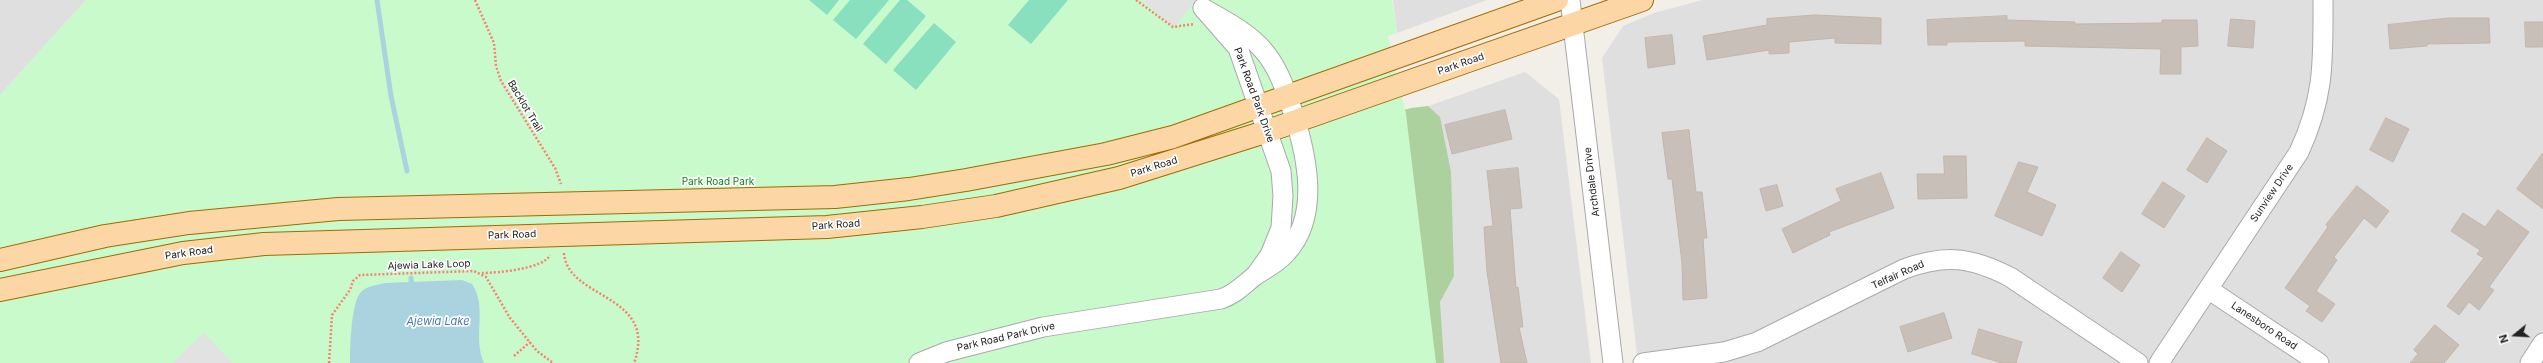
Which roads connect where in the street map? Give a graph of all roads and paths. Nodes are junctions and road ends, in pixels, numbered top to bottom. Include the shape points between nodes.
1 (475, 0) edge
2 (1136, 0) edge
3 (1557, 0) edge
4 (1570, 0) edge
5 (1642, 0) edge
6 (2323, 0) edge
7 (1199, 24) dead end
8 (1573, 24) junction
9 (1288, 96) junction
10 (1259, 106) junction
11 (1296, 122) junction
12 (1268, 131) junction
13 (562, 189) dead end
14 (550, 251) dead end
15 (564, 251) dead end
16 (0, 260) edge
17 (481, 273) junction
18 (1255, 276) junction
19 (2208, 289) junction
20 (0, 290) edge
21 (530, 342) junction
22 (2543, 343) edge
23 (514, 356) dead end
24 (329, 363) edge
25 (553, 363) edge
26 (634, 363) edge
27 (920, 363) edge
28 (1613, 363) edge
29 (1642, 363) edge
30 (2138, 363) edge
31 (2159, 363) edge
32 (2319, 363) edge
33 (2530, 363) edge

1 - 13 path, Backlot Trail via 494,43 496,66 501,81 555,168
2 - 7 path via 1173,27
3 - 9 main road
4 - 8 street, Archdale Drive
5 - 8 main road, Park Road
6 - 19 street, Sunview Drive via 2320,93 2311,127 2299,152
8 - 11 main road, Park Road
8 - 28 street, Archdale Drive
9 - 10 main road
9 - 10 street, Park Road Park Drive via 1277,70 1257,43 1203,8 1238,48
9 - 11 street, Park Road Park Drive
10 - 12 street, Park Road Park Drive
10 - 16 main road via 1173,137 1106,154 909,189 835,197 338,209 189,223 105,236
11 - 12 main road, Park Road
11 - 18 street, Park Road Park Drive via 1308,175 1307,204 1303,220 1287,252
12 - 18 street, Park Road Park Drive via 1282,182 1282,219 1270,255
12 - 20 main road, Park Road via 1119,178 996,206 922,217 827,227 264,244 183,253
14 - 17 path via 548,259 530,266
15 - 26 path via 567,265 573,274 617,305 634,322 639,337
17 - 21 path, Ajewia Lake Loop via 510,318
17 - 24 path, Ajewia Lake Loop via 474,271 360,275 353,281 350,290 332,315
18 - 27 street, Park Road Park Drive via 1234,293 1221,299 1043,327 946,352
19 - 31 street, Sunview Drive
19 - 32 street, Lanesboro Road
21 - 23 path
21 - 25 path, Ajewia Lake Loop
22 - 33 street
29 - 30 street, Telfair Road via 1724,352 1757,342 1904,269 1926,261 1952,259 1988,266 2010,277

